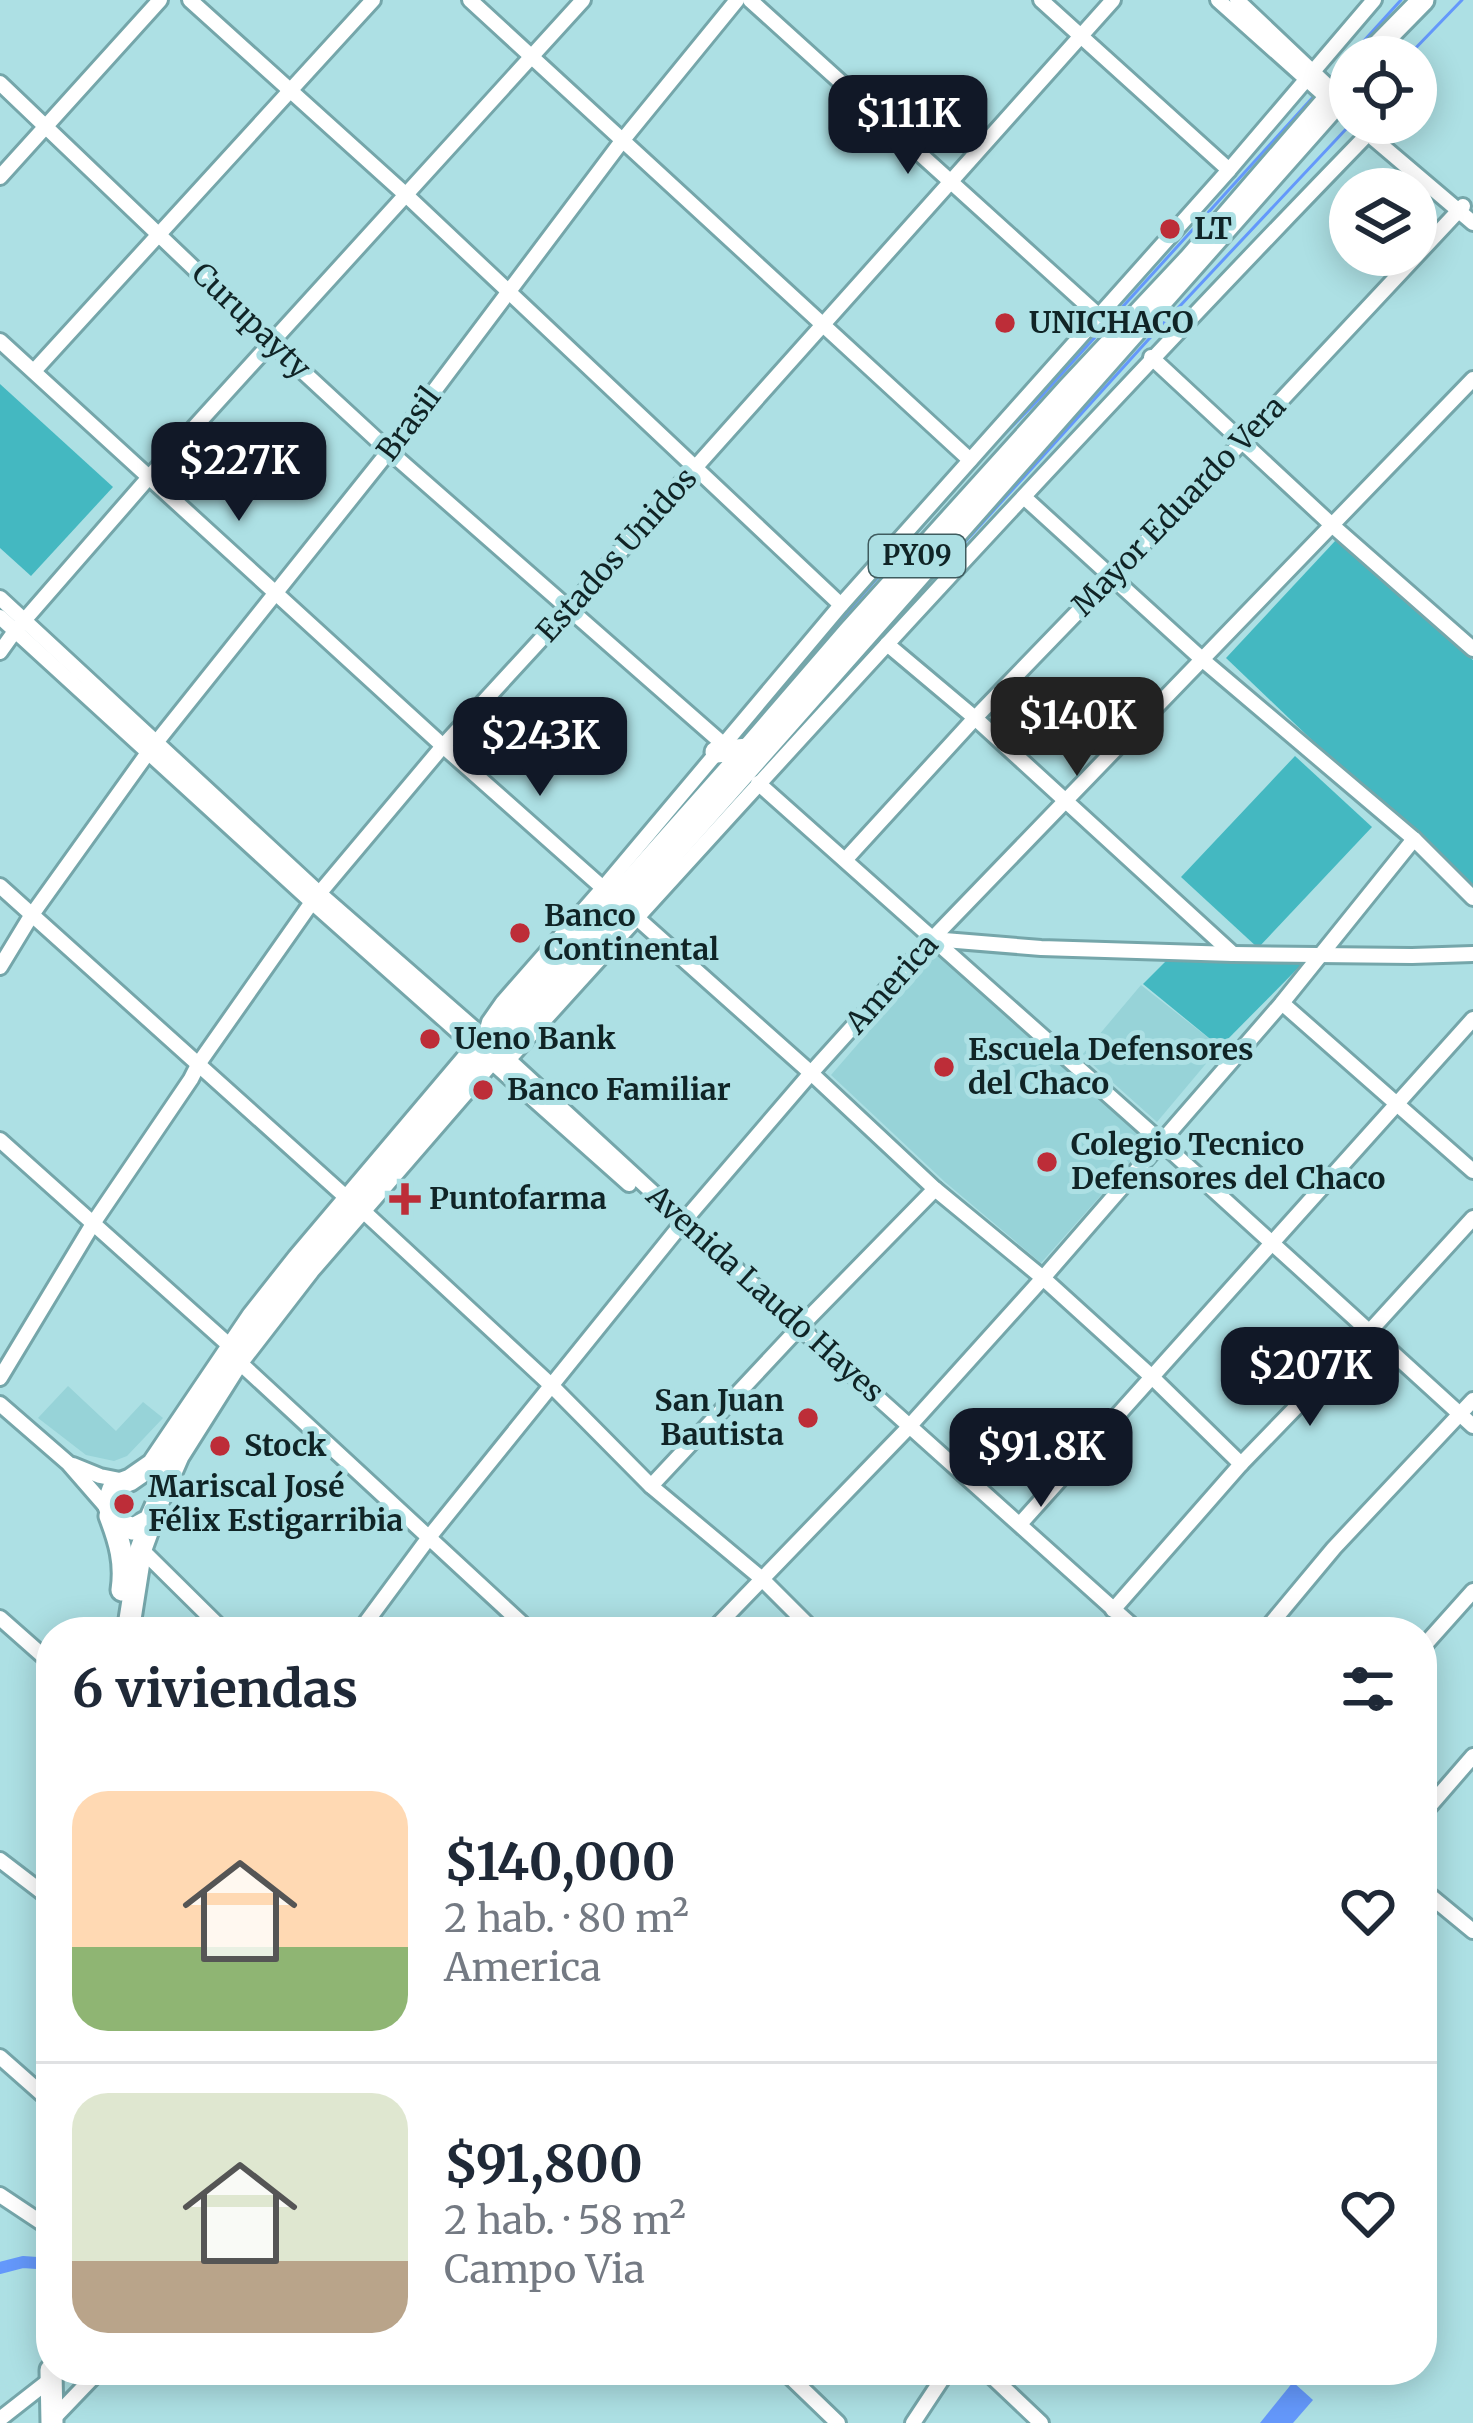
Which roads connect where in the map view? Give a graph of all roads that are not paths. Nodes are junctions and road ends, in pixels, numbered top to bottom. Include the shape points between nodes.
1 (160, 0) edge
2 (190, 0) edge
3 (373, 0) edge
4 (470, 0) edge
5 (583, 0) edge
6 (737, 0) edge
7 (751, 0) edge
8 (1041, 0) edge
9 (1113, 0) edge
10 (1218, 0) edge
11 (1237, 0) edge
12 (1374, 0) edge
13 (1423, 0) edge
14 (1432, 0) edge
15 (1080, 35) junction
16 (1388, 36) edge
17 (1399, 36) edge
18 (531, 56) junction
19 (1309, 75) junction
20 (0, 82) edge
21 (291, 89) junction
22 (1329, 92) edge
23 (46, 126) junction
24 (1329, 126) edge
25 (1329, 132) edge
26 (622, 141) junction
27 (1358, 144) edge
28 (1388, 144) edge
29 (1229, 170) junction
30 (0, 177) edge
31 (951, 183) junction
32 (405, 194) junction
33 (1467, 214) edge
34 (160, 234) junction
35 (1177, 249) junction
36 (509, 292) junction
37 (1099, 316) junction
38 (823, 324) junction
39 (0, 341) edge
40 (271, 342) junction
41 (1151, 358) junction
42 (34, 370) junction
43 (1060, 376) junction
44 (1473, 379) edge
45 (1243, 441) junction
46 (389, 451) junction
47 (970, 460) junction
48 (696, 467) junction
49 (150, 476) junction
50 (1025, 498) junction
51 (1333, 526) junction
52 (1109, 576) junction
53 (275, 591) junction
54 (0, 598) edge
55 (841, 605) junction
56 (568, 610) junction
57 (0, 617) edge
58 (20, 626) junction
59 (886, 644) junction
60 (1473, 649) edge
61 (0, 652) edge
62 (1204, 661) junction
63 (975, 718) junction
64 (443, 746) junction
65 (153, 747) junction
66 (720, 748) junction
67 (748, 749) junction
68 (758, 783) junction
69 (1066, 803) junction
70 (1414, 839) junction
71 (846, 859) junction
72 (0, 886) edge
73 (603, 888) junction
74 (315, 897) junction
75 (1473, 898) edge
76 (31, 916) junction
77 (636, 917) junction
78 (932, 939) junction
79 (1324, 953) junction
80 (1233, 954) junction
81 (1473, 954) edge
82 (0, 967) edge
83 (1282, 1003) junction
84 (1473, 1019) edge
85 (491, 1052) junction
86 (199, 1063) junction
87 (811, 1073) junction
88 (1397, 1103) junction
89 (0, 1140) edge
90 (1160, 1141) junction
91 (1473, 1171) edge
92 (935, 1189) junction
93 (355, 1204) junction
94 (1473, 1218) edge
95 (94, 1222) junction
96 (681, 1224) junction
97 (1273, 1242) junction
98 (1043, 1278) junction
99 (798, 1330) junction
100 (1369, 1332) junction
101 (234, 1353) junction
102 (1152, 1377) junction
103 (0, 1378) edge
104 (552, 1386) junction
105 (1473, 1400) edge
106 (0, 1405) edge
107 (1460, 1414) junction
108 (1473, 1426) edge
109 (908, 1428) junction
110 (68, 1463) junction
111 (1241, 1464) junction
112 (128, 1481) junction
113 (651, 1486) junction
114 (155, 1510) junction
115 (109, 1513) junction
116 (1020, 1524) junction
117 (430, 1536) junction
118 (141, 1549) junction
119 (761, 1578) junction
120 (1473, 1591) edge
121 (1113, 1610) junction
122 (120, 1617) edge
123 (130, 1617) edge
124 (210, 1617) edge
125 (369, 1617) edge
126 (515, 1617) edge
127 (725, 1617) edge
128 (799, 1617) edge
129 (1121, 1617) edge
130 (1276, 1617) edge
131 (0, 1618) edge
132 (1437, 1632) edge
133 (36, 1650) edge
134 (1473, 1756) edge
135 (1437, 1798) edge
136 (0, 1860) edge
137 (36, 1888) edge
138 (1437, 1901) edge
139 (1473, 1931) edge
140 (0, 2057) edge
141 (36, 2089) edge
142 (0, 2195) edge
143 (36, 2220) edge
144 (39, 2385) edge
145 (53, 2385) edge
146 (87, 2385) edge
147 (799, 2385) edge
148 (938, 2385) edge
149 (1001, 2385) edge
150 (0, 2419) edge
151 (58, 2419) edge
152 (838, 2423) edge
153 (913, 2423) edge
154 (1041, 2423) edge

1 - 23 street
2 - 21 street
3 - 21 street
4 - 18 street
5 - 18 street
6 - 26 street, Brasil
7 - 31 street
8 - 15 street
9 - 15 street, Estados Unidos
10 - 19 street
11 - 19 street
12 - 19 street
13 - 16 highway
14 - 17 highway
15 - 29 street
15 - 31 street, Estados Unidos
18 - 26 street
18 - 32 street
19 - 22 street
19 - 29 street
20 - 23 street, Curupayty
21 - 32 street
21 - 34 street
23 - 30 street
23 - 34 street, Curupayty
24 - 35 highway, PY09
25 - 85 highway, PY09
26 - 36 street, Brasil
26 - 38 street
27 - 41 street
28 - 33 street
29 - 35 street
31 - 37 street
31 - 38 street, Estados Unidos
32 - 36 street
32 - 40 street
33 - 45 street, Mayor Eduardo Vera
34 - 40 street, Curupayty
34 - 42 street
35 - 37 street
35 - 43 highway, PY09
36 - 46 street, Brasil
36 - 48 street
37 - 43 street
38 - 47 street
38 - 48 street, Estados Unidos
39 - 42 street
40 - 46 street, Curupayty
40 - 49 street
41 - 45 street
41 - 50 street
42 - 49 street
43 - 47 street
43 - 67 highway, PY09
44 - 51 street, America
45 - 51 street
45 - 52 street, Mayor Eduardo Vera
46 - 53 street, Brasil
46 - 56 street, Curupayty
47 - 55 street
48 - 55 street
48 - 56 street, Estados Unidos
49 - 53 street
49 - 58 street
50 - 52 street
50 - 59 street
51 - 60 street
51 - 62 street, America
52 - 62 street
52 - 63 street, Mayor Eduardo Vera
53 - 64 street
53 - 65 street, Brasil
54 - 58 street
55 - 66 street
56 - 64 street, Estados Unidos
56 - 66 street, Curupayty
57 - 58 street
58 - 61 street
58 - 65 street
59 - 63 street
59 - 68 street
62 - 69 street, America
62 - 70 street
63 - 69 street
63 - 71 street, Mayor Eduardo Vera
64 - 73 street
64 - 74 street, Estados Unidos
65 - 74 street
65 - 76 street, Brasil
66 - 67 highway
66 - 73 street
67 - 85 highway, PY09 via 508,1018
68 - 71 street
68 - 77 street
69 - 78 street, America
69 - 80 street
70 - 75 street
70 - 79 street
71 - 78 street
72 - 76 street
73 - 85 street via 489,1022
74 - 85 street
74 - 86 street, Estados Unidos
76 - 82 street, Brasil
76 - 86 street
77 - 85 street
77 - 87 street
78 - 80 street
78 - 87 street, America
78 - 90 street
79 - 80 street
79 - 81 street
79 - 83 street
83 - 88 street
83 - 90 street
84 - 88 street
85 - 93 highway, PY09
85 - 96 street, Avenida Laudo Hayes
86 - 93 street
86 - 95 street, Estados Unidos
87 - 92 street
87 - 96 street, America
88 - 91 street
88 - 97 street
89 - 95 street
90 - 97 street
90 - 98 street
92 - 98 street
92 - 99 street
93 - 101 highway, PY09
93 - 104 street
94 - 100 street
95 - 101 street
95 - 103 street, Estados Unidos
96 - 99 street, Avenida Laudo Hayes
96 - 104 street, America
97 - 100 street
97 - 102 street
98 - 102 street
98 - 109 street
99 - 109 street, Avenida Laudo Hayes
99 - 113 street
100 - 107 street
100 - 111 street
101 - 112 highway, PY09 via 153,1465
101 - 114 highway, PY09
101 - 117 street
102 - 111 street
102 - 116 street
104 - 113 street
104 - 117 street, America
105 - 107 street
106 - 110 street
107 - 108 street
107 - 130 street
109 - 116 street, Avenida Laudo Hayes
109 - 119 street
110 - 112 street
110 - 115 street
111 - 121 street
112 - 114 highway via 152,1490
112 - 115 highway, PY09 via 113,1489
113 - 119 street
114 - 115 highway via 133,1528
114 - 118 highway, PY09
115 - 122 highway via 125,1571
116 - 121 street, Avenida Laudo Hayes
117 - 125 street, America
117 - 126 street
118 - 123 highway, PY09
118 - 124 street
119 - 127 street
119 - 128 street
120 - 132 street
121 - 129 street, Avenida Laudo Hayes
131 - 133 street
134 - 135 street
136 - 137 street
138 - 139 street
140 - 141 street
142 - 143 street
144 - 150 street
145 - 151 highway
146 - 151 street
147 - 152 street
148 - 153 street
149 - 154 street

